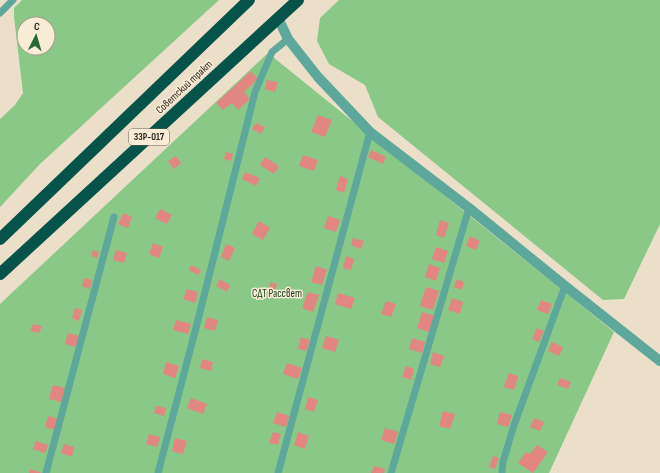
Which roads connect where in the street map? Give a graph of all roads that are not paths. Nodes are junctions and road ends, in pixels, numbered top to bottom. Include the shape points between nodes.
1 (13, 0) edge
2 (249, 0) edge
3 (298, 0) edge
4 (0, 13) edge
5 (278, 18) junction
6 (288, 39) junction
7 (370, 132) junction
8 (469, 208) junction
9 (114, 217) dead end
10 (0, 239) edge
11 (0, 274) edge
12 (565, 286) junction
13 (660, 361) edge
14 (46, 473) edge
15 (158, 473) edge
16 (278, 473) edge
17 (391, 473) edge
18 (502, 473) edge

1 - 4 lane
2 - 10 highway, Советский тракт / 33Р-017
3 - 5 highway, Советский тракт / 33Р-017
5 - 6 street
5 - 11 highway, Советский тракт / 33Р-017
6 - 7 street via 318,77
6 - 15 lane via 272,52 255,92
7 - 8 street
7 - 16 lane
8 - 12 street
8 - 17 lane
9 - 14 lane
12 - 13 street
12 - 18 lane via 514,425

